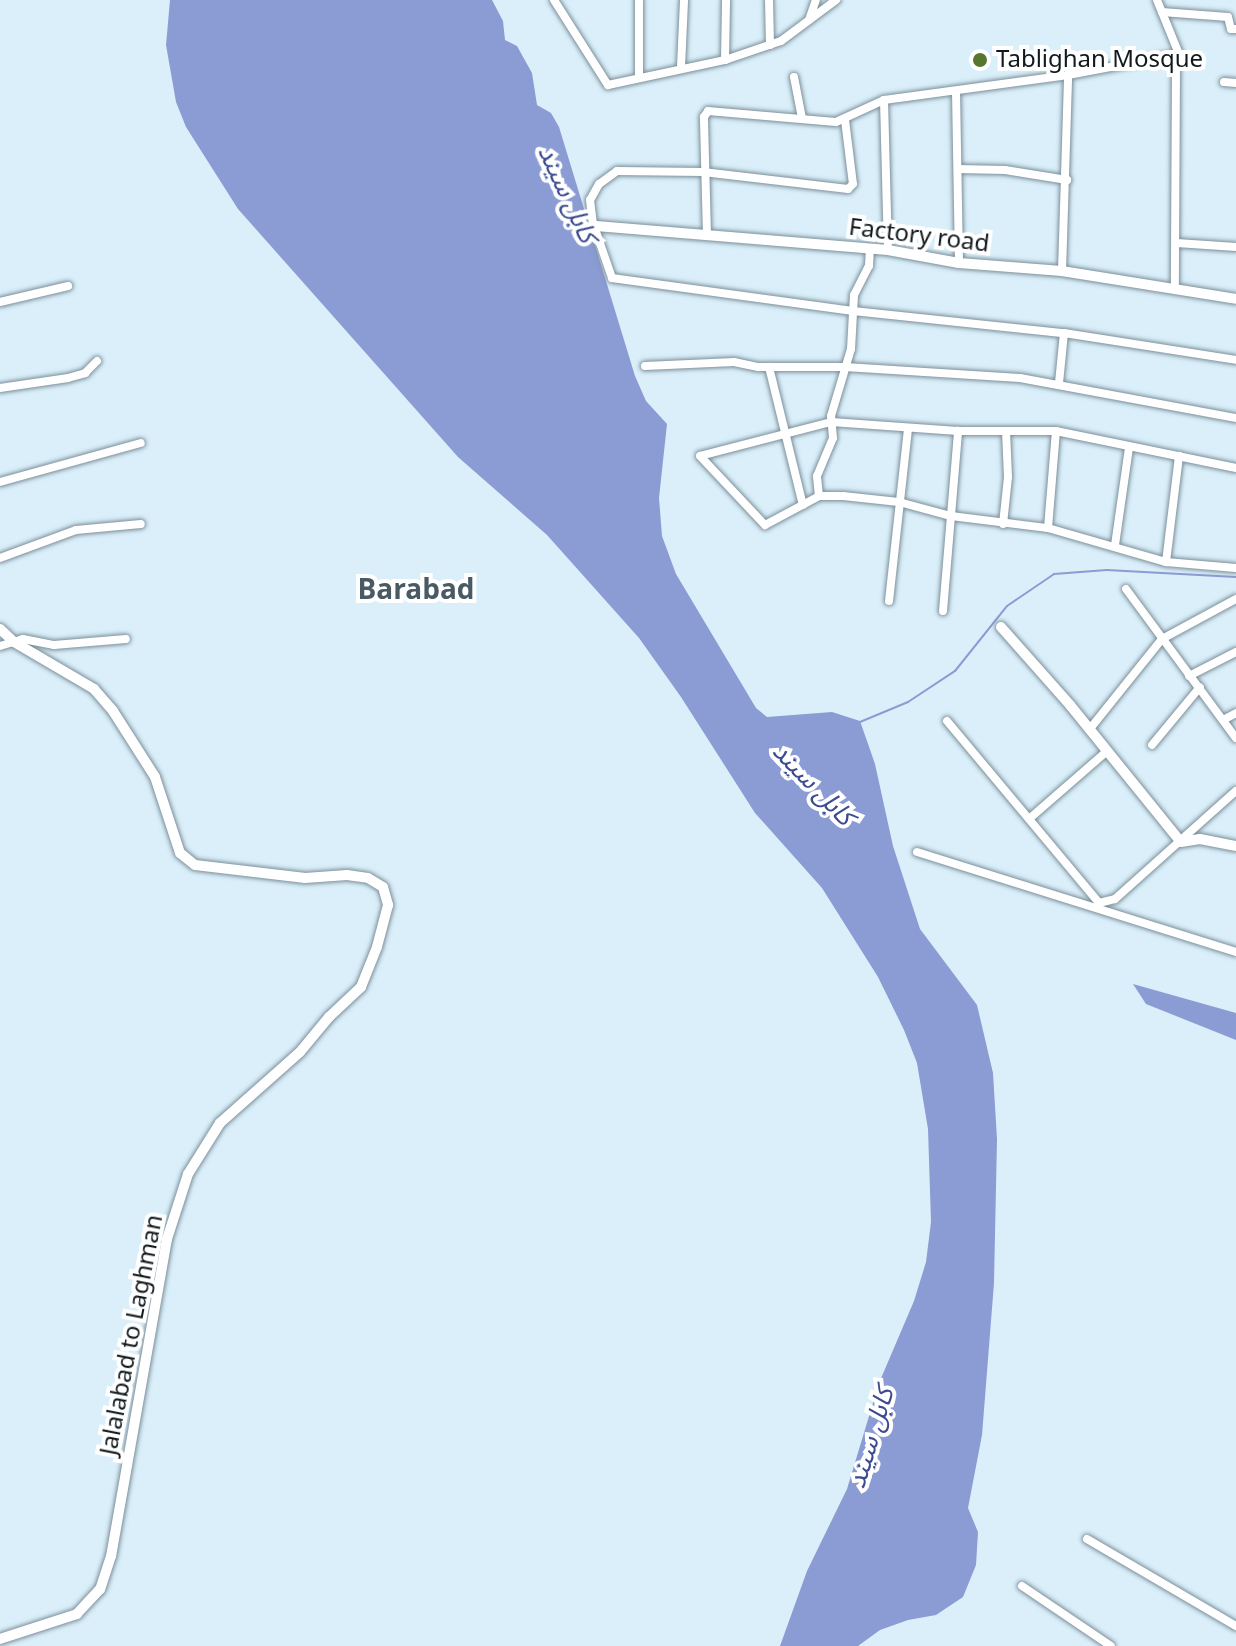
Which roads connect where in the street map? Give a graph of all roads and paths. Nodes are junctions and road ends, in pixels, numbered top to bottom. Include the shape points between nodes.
1 (554, 0) edge
2 (639, 0) edge
3 (684, 0) edge
4 (726, 0) edge
5 (769, 0) edge
6 (816, 0) edge
7 (836, 0) edge
8 (1157, 0) edge
9 (1162, 12) junction
10 (808, 21) junction
11 (1236, 29) edge
12 (770, 45) junction
13 (1179, 54) junction
14 (725, 60) junction
15 (681, 67) junction
16 (1068, 75) junction
17 (639, 76) junction
18 (794, 77) dead end
19 (1224, 82) dead end
20 (1236, 83) edge
21 (956, 91) junction
22 (884, 100) junction
23 (802, 118) junction
24 (845, 120) junction
25 (958, 169) junction
26 (703, 172) junction
27 (1067, 180) junction
28 (596, 226) junction
29 (707, 235) junction
30 (1177, 243) junction
31 (1236, 247) edge
32 (870, 249) junction
33 (888, 250) junction
34 (959, 263) junction
35 (1062, 271) junction
36 (68, 286) dead end
37 (1175, 289) junction
38 (1236, 299) edge
39 (0, 302) edge
40 (853, 311) junction
41 (1064, 333) junction
42 (1236, 360) edge
43 (97, 361) dead end
44 (645, 366) dead end
45 (769, 367) junction
46 (845, 367) junction
47 (1059, 383) junction
48 (0, 388) edge
49 (1236, 418) edge
50 (831, 422) junction
51 (908, 429) junction
52 (958, 431) junction
53 (1006, 431) junction
54 (1056, 431) junction
55 (785, 436) junction
56 (141, 443) dead end
57 (1129, 448) junction
58 (1179, 456) junction
59 (1236, 468) edge
60 (0, 482) edge
61 (819, 496) junction
62 (899, 502) junction
63 (803, 505) junction
64 (951, 516) junction
65 (141, 524) dead end
66 (1003, 524) junction
67 (1048, 528) junction
68 (1115, 545) junction
69 (0, 558) edge
70 (1166, 562) junction
71 (1236, 568) edge
72 (1126, 589) dead end
73 (1236, 599) edge
74 (889, 601) dead end
75 (943, 611) dead end
76 (1001, 627) dead end
77 (0, 629) edge
78 (126, 639) dead end
79 (1162, 639) junction
80 (14, 642) junction
81 (0, 646) edge
82 (1236, 652) edge
83 (1189, 676) junction
84 (1200, 687) junction
85 (1236, 713) edge
86 (1223, 720) junction
87 (947, 721) dead end
88 (1089, 730) junction
89 (1236, 738) edge
90 (1152, 745) dead end
91 (1106, 752) junction
92 (1236, 791) edge
93 (1029, 819) junction
94 (1181, 842) junction
95 (1236, 846) edge
96 (917, 852) dead end
97 (1236, 952) edge
98 (1087, 1539) dead end
99 (1022, 1586) dead end
100 (1236, 1626) edge
101 (0, 1639) edge
102 (1111, 1646) edge

1 - 17 street via 608,85
2 - 17 street
3 - 15 street
4 - 14 street
5 - 12 street
6 - 10 street
7 - 10 street
8 - 9 street
9 - 11 street via 1228,17 1231,29
9 - 13 street
10 - 12 street
12 - 14 street
13 - 16 street
13 - 30 street
14 - 15 street
15 - 17 street
16 - 21 street
16 - 27 street
18 - 23 street
19 - 20 street
21 - 22 street
21 - 25 street
22 - 24 street
22 - 33 street
23 - 24 street
23 - 26 street via 706,112
24 - 26 street via 853,184 848,189
25 - 27 street
25 - 34 street
26 - 28 street via 617,171 599,184 590,200
26 - 29 street
27 - 35 street
28 - 29 street, Factory road
28 - 40 street via 612,278 618,281
29 - 32 street, Factory road
30 - 31 street
30 - 37 street
32 - 33 street, Factory road
32 - 40 street
33 - 34 street, Factory road
34 - 35 street, Factory road
35 - 37 street, Factory road
36 - 39 street
37 - 38 street, Factory road
40 - 41 street
40 - 46 street
41 - 42 street
41 - 47 street
43 - 48 street via 85,373 68,378
44 - 45 street via 734,362
45 - 46 street
45 - 55 street
46 - 47 street
46 - 50 street
47 - 49 street
50 - 51 street
50 - 55 street
50 - 61 street via 833,438 816,482
51 - 52 street
51 - 62 street
52 - 53 street
52 - 64 street
53 - 54 street
53 - 66 street
54 - 57 street
54 - 67 street
55 - 63 street
55 - 63 street via 700,456 765,525
56 - 60 street
57 - 58 street
57 - 68 street
58 - 59 street
58 - 70 street
61 - 62 street
61 - 63 street
62 - 64 street
62 - 74 street
64 - 66 street
64 - 75 street
65 - 69 street via 76,530
66 - 67 street
67 - 68 street
68 - 70 street
70 - 71 street
72 - 79 street
73 - 79 street
76 - 88 street
77 - 80 street, Jalalabad to Laghman
78 - 80 street via 54,645
79 - 83 street
79 - 88 street
80 - 81 street
80 - 101 street, Jalalabad to Laghman via 94,689 113,711 155,777 180,853 195,865 305,878 368,878 383,887 388,905 361,987 300,1052 220,1123 188,1174 167,1239 111,1556 100,1589 77,1614
82 - 83 street
83 - 84 street
84 - 86 street
84 - 90 street
85 - 86 street
86 - 89 street
87 - 93 street
88 - 91 street
91 - 93 street
91 - 94 street
92 - 94 street
93 - 94 street via 1099,903 1115,899
94 - 95 street via 1200,839
96 - 97 street
98 - 100 street
99 - 102 street

